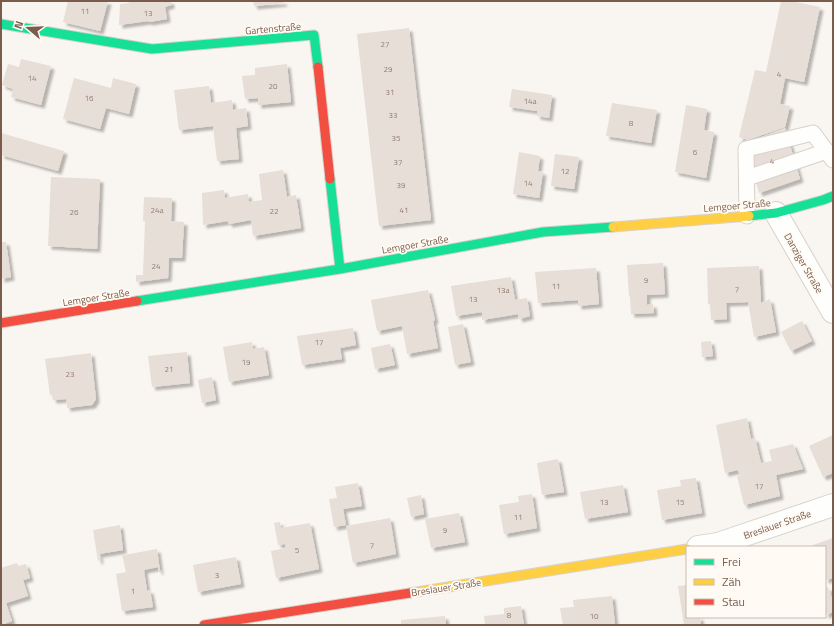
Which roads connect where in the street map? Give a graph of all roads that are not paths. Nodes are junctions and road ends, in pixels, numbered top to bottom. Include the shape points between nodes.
1 (1, 24) edge
2 (830, 156) edge
3 (747, 178) junction
4 (833, 196) edge
5 (776, 213) junction
6 (747, 216) junction
7 (340, 269) junction
8 (833, 312) edge
9 (1, 323) edge
10 (833, 505) edge
11 (705, 546) edge
12 (686, 549) edge
13 (204, 625) edge

1 - 7 street, Gartenstraße via 152,50 314,35
2 - 3 lane
2 - 3 lane via 813,133 746,149
3 - 6 lane
4 - 5 street, Lemgoer Straße
5 - 6 street, Lemgoer Straße
5 - 8 street, Danziger Straße
6 - 7 street, Lemgoer Straße via 543,232
7 - 9 street, Lemgoer Straße
10 - 11 street, Breslauer Straße via 718,544
12 - 13 street, Breslauer Straße

